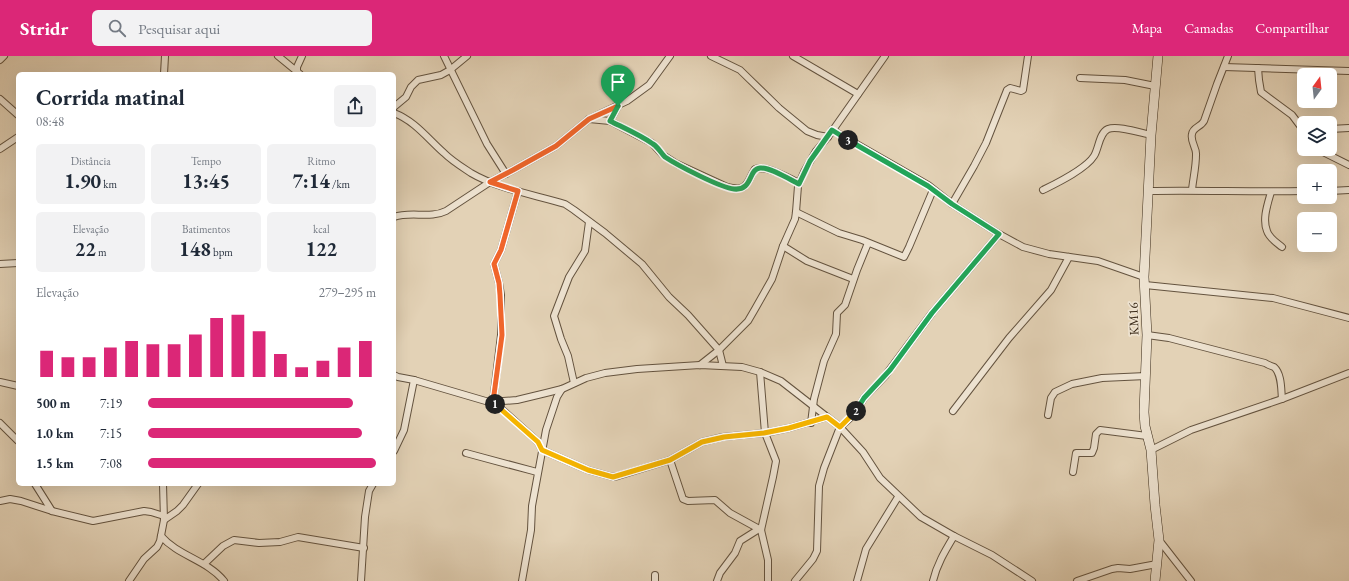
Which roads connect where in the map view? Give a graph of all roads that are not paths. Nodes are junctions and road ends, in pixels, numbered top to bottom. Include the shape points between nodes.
1 (4, 56) edge
2 (164, 56) edge
3 (278, 56) edge
4 (302, 56) edge
5 (444, 56) edge
6 (467, 56) edge
7 (670, 56) edge
8 (712, 56) edge
9 (793, 56) edge
10 (885, 56) edge
11 (1028, 56) edge
12 (1158, 56) edge
13 (1228, 56) edge
14 (0, 60) edge
15 (1224, 67) junction
16 (1258, 68) junction
17 (450, 70) junction
18 (1349, 71) edge
19 (164, 72) edge
20 (297, 72) edge
21 (298, 72) edge
22 (1080, 78) dead end
23 (1155, 86) junction
24 (858, 94) junction
25 (0, 99) edge
26 (396, 106) edge
27 (618, 106) junction
28 (16, 113) edge
29 (396, 114) edge
30 (589, 119) junction
31 (610, 121) junction
32 (1297, 122) edge
33 (1349, 128) edge
34 (1337, 129) edge
35 (832, 130) junction
36 (1151, 135) junction
37 (16, 137) edge
38 (828, 137) junction
39 (0, 149) edge
40 (1332, 156) edge
41 (1349, 165) edge
42 (506, 174) junction
43 (490, 182) junction
44 (799, 184) junction
45 (933, 190) junction
46 (1042, 190) dead end
47 (1192, 190) junction
48 (1337, 190) edge
49 (1349, 190) edge
50 (518, 191) junction
51 (1148, 191) junction
52 (1297, 191) edge
53 (1271, 192) junction
54 (952, 204) junction
55 (796, 212) junction
56 (396, 216) edge
57 (589, 222) junction
58 (999, 234) junction
59 (868, 243) junction
60 (783, 246) junction
61 (1282, 247) dead end
62 (1069, 257) junction
63 (16, 263) edge
64 (0, 264) edge
65 (853, 279) junction
66 (1144, 281) junction
67 (1349, 318) edge
68 (1146, 335) junction
69 (719, 350) junction
70 (700, 365) junction
71 (723, 366) junction
72 (760, 372) junction
73 (1349, 373) edge
74 (396, 376) edge
75 (1146, 376) junction
76 (414, 380) junction
77 (0, 382) edge
78 (574, 383) junction
79 (16, 386) edge
80 (562, 389) junction
81 (1282, 399) junction
82 (491, 402) junction
83 (814, 407) junction
84 (953, 411) dead end
85 (1048, 415) dead end
86 (827, 417) junction
87 (810, 422) junction
88 (0, 423) edge
89 (840, 427) junction
90 (764, 433) junction
91 (1147, 436) junction
92 (16, 439) edge
93 (396, 447) edge
94 (542, 450) junction
95 (1151, 450) junction
96 (466, 453) dead end
97 (670, 460) junction
98 (537, 472) junction
99 (1073, 472) dead end
100 (36, 486) edge
101 (163, 486) edge
102 (197, 486) edge
103 (371, 486) edge
104 (898, 497) junction
105 (0, 502) edge
106 (52, 511) junction
107 (164, 518) junction
108 (760, 530) junction
109 (161, 536) junction
110 (954, 536) junction
111 (1159, 540) junction
112 (169, 545) junction
113 (157, 547) junction
114 (364, 548) junction
115 (204, 564) junction
116 (1157, 564) junction
117 (129, 581) edge
118 (224, 581) edge
119 (361, 581) edge
120 (522, 581) edge
121 (718, 581) edge
122 (768, 581) edge
123 (795, 581) edge
124 (857, 581) edge
125 (933, 581) edge
126 (1032, 581) edge
127 (1077, 581) edge
128 (1155, 581) edge
129 (1191, 581) edge

1 - 14 street
2 - 19 street
3 - 20 street
4 - 21 street
5 - 17 street
6 - 17 street
7 - 27 street via 649,85
8 - 38 street via 740,70 807,131
9 - 24 street
10 - 24 street
11 - 54 street via 1023,90 1007,90 986,143
12 - 23 street, KM16
13 - 15 street
15 - 16 street
15 - 47 street via 1204,121 1192,133 1197,154
16 - 18 street
16 - 32 street via 1261,92
17 - 26 street via 441,75 418,80
17 - 42 street via 487,144
22 - 23 street via 1125,80
23 - 36 street, KM16
24 - 35 street
25 - 28 street
27 - 30 street
27 - 31 street
29 - 43 street via 419,129 462,167
30 - 31 street
30 - 42 street via 556,146
31 - 44 street via 652,143 663,155 677,164 727,187 744,187 755,169 759,168 767,169
33 - 34 street
35 - 38 street
35 - 45 street
36 - 46 street via 1109,128 1104,132 1094,156 1088,163
36 - 51 street, KM16
37 - 39 street
38 - 44 street via 810,161
40 - 41 street
42 - 43 street
43 - 50 street
43 - 56 street via 440,214
44 - 55 street
45 - 54 street
45 - 59 street via 904,257
47 - 51 street
47 - 53 street
48 - 49 street
50 - 57 street via 565,204
50 - 82 street via 501,250 494,264 499,283 502,335
51 - 66 street, KM16
52 - 53 street
53 - 61 street via 1266,211 1266,231
54 - 58 street
55 - 59 street via 839,233
55 - 60 street
57 - 69 street via 635,257
57 - 78 street via 585,251 569,278 554,316
58 - 62 street via 1023,247
58 - 89 street via 932,313 888,373
59 - 65 street
60 - 65 street via 806,261
60 - 69 street via 772,279 752,315
62 - 66 street via 1098,261
62 - 84 street via 1051,290 1009,338
63 - 64 street
65 - 83 street via 845,305 837,313 836,334 824,361
66 - 67 street via 1273,298
66 - 68 street, KM16
68 - 75 street, KM16
68 - 81 street via 1169,338 1274,367 1280,378
69 - 70 street
69 - 71 street
70 - 71 street
70 - 78 street via 605,373
71 - 72 street via 742,367
72 - 83 street via 781,381
72 - 90 street
73 - 81 street
74 - 76 street
75 - 85 street via 1102,378 1072,384 1056,392 1051,398
75 - 91 street, KM16 via 1144,412
76 - 82 street
76 - 93 street via 404,430
77 - 79 street
78 - 80 street
80 - 82 street via 517,400
80 - 94 street via 552,411
81 - 95 street via 1191,430
82 - 94 street via 538,442
83 - 86 street
83 - 87 street
86 - 87 street
86 - 89 street
87 - 90 street
88 - 92 street
89 - 104 street
89 - 123 street via 819,486 817,551
90 - 97 street via 702,442
90 - 108 street via 776,461
91 - 95 street, KM16
91 - 99 street via 1100,430 1096,434 1092,453 1076,453
94 - 97 street via 588,470 613,477
94 - 98 street
95 - 111 street, KM16
96 - 98 street
97 - 108 street via 683,499 688,502 716,500 730,513
98 - 120 street
100 - 106 street
101 - 107 street
102 - 107 street via 177,512
103 - 114 street via 365,517
104 - 110 street via 921,517
104 - 124 street via 866,549
105 - 106 street via 10,499
106 - 107 street via 93,521 144,511
107 - 109 street
108 - 121 street via 740,541 735,553 719,575
108 - 122 street via 768,560
109 - 112 street
109 - 113 street
110 - 125 street via 939,560
110 - 126 street via 992,555
111 - 116 street, KM16
111 - 129 street
112 - 113 street
112 - 115 street
113 - 117 street via 144,559
114 - 115 street via 298,537 280,542 259,543 234,540 227,542
114 - 119 street
115 - 118 street
116 - 127 street via 1112,569
116 - 128 street, KM16

